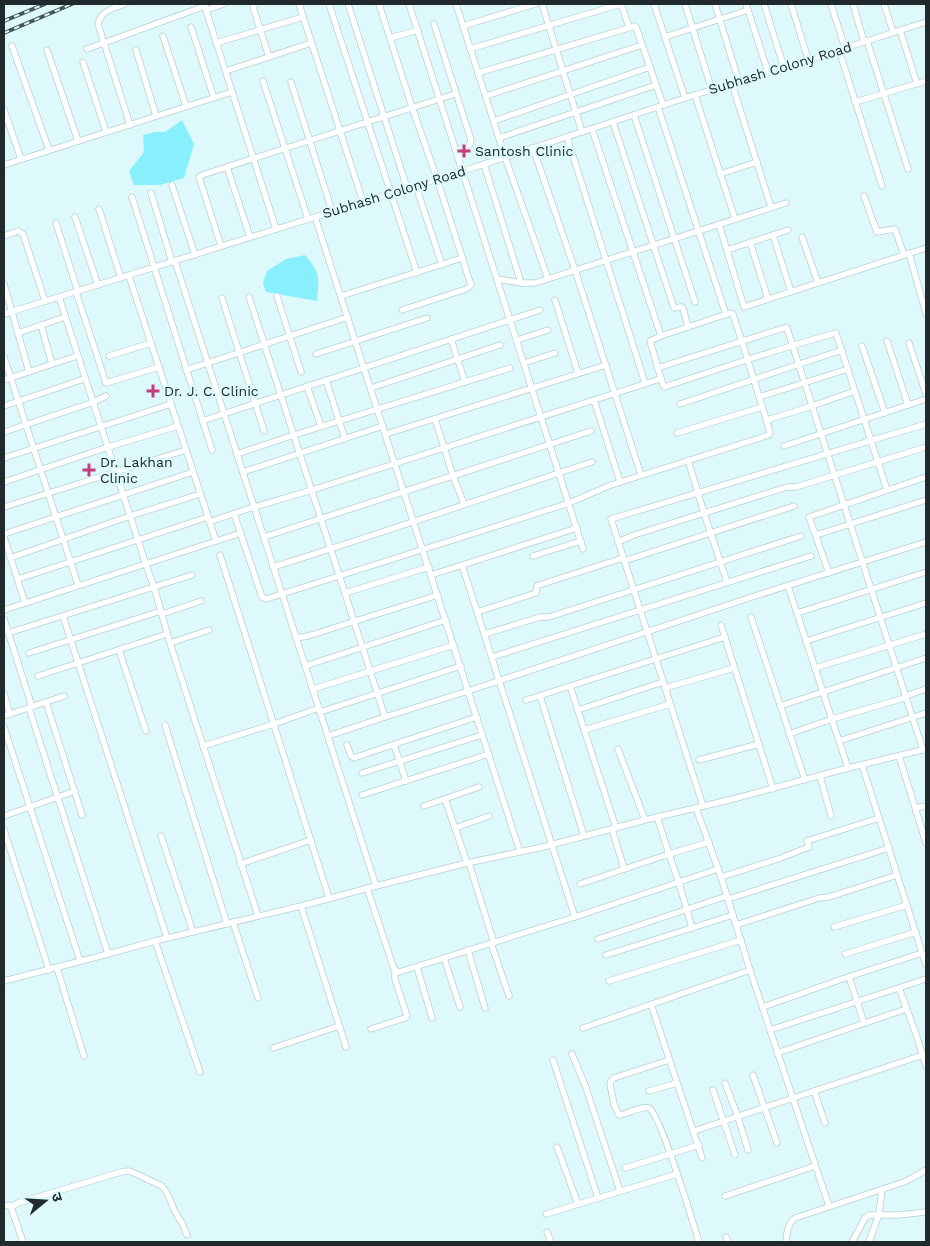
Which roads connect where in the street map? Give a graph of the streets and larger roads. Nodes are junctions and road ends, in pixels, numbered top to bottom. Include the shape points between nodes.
1 (125, 4) edge
2 (224, 4) edge
3 (256, 4) edge
4 (299, 4) edge
5 (330, 4) edge
6 (348, 4) edge
7 (379, 4) edge
8 (409, 4) edge
9 (456, 4) edge
10 (535, 4) edge
11 (542, 4) edge
12 (621, 4) edge
13 (654, 4) edge
14 (685, 4) edge
15 (715, 4) edge
16 (764, 4) edge
17 (791, 4) edge
18 (831, 4) edge
19 (853, 4) edge
20 (884, 4) edge
21 (205, 6) edge
22 (747, 7) edge
23 (303, 17) junction
24 (720, 19) junction
25 (926, 22) edge
26 (434, 24) dead end
27 (463, 26) junction
28 (549, 26) junction
29 (629, 27) junction
30 (191, 28) dead end
31 (693, 28) junction
32 (260, 30) junction
33 (418, 30) junction
34 (900, 30) junction
35 (893, 32) junction
36 (163, 36) dead end
37 (665, 37) junction
38 (390, 38) junction
39 (866, 41) junction
40 (104, 43) junction
41 (216, 43) junction
42 (311, 43) junction
43 (642, 45) junction
44 (12, 46) dead end
45 (87, 49) dead end
46 (470, 49) junction
47 (556, 49) junction
48 (842, 49) junction
49 (47, 50) dead end
50 (136, 50) dead end
51 (269, 57) junction
52 (808, 59) junction
53 (82, 62) dead end
54 (650, 67) junction
55 (784, 68) junction
56 (563, 70) junction
57 (226, 71) junction
58 (768, 72) junction
59 (478, 73) junction
60 (926, 81) edge
61 (262, 82) dead end
62 (291, 82) dead end
63 (739, 82) junction
64 (732, 84) junction
65 (916, 84) junction
66 (656, 86) junction
67 (712, 90) junction
68 (232, 92) junction
69 (884, 93) junction
70 (455, 94) junction
71 (571, 94) junction
72 (694, 95) junction
73 (486, 96) junction
74 (214, 98) junction
75 (685, 98) junction
76 (440, 99) junction
77 (855, 102) junction
78 (186, 106) junction
79 (661, 106) junction
80 (412, 107) junction
81 (4, 110) edge
82 (576, 112) junction
83 (634, 115) junction
84 (156, 116) junction
85 (384, 116) junction
86 (368, 121) junction
87 (494, 121) junction
88 (613, 122) junction
89 (130, 124) junction
90 (592, 129) junction
91 (340, 130) junction
92 (106, 132) junction
93 (582, 132) junction
94 (567, 137) junction
95 (499, 138) junction
96 (310, 140) junction
97 (78, 141) junction
98 (284, 148) junction
99 (533, 148) junction
100 (49, 150) junction
101 (456, 150) junction
102 (505, 157) junction
103 (254, 158) junction
104 (21, 159) junction
105 (757, 162) junction
106 (484, 164) junction
107 (4, 165) edge
108 (227, 167) junction
109 (908, 169) dead end
110 (463, 171) junction
111 (720, 174) junction
112 (437, 179) junction
113 (172, 185) dead end
114 (416, 186) junction
115 (882, 186) dead end
116 (408, 188) junction
117 (151, 193) dead end
118 (391, 193) junction
119 (864, 196) dead end
120 (132, 197) dead end
121 (362, 202) junction
122 (786, 202) dead end
123 (771, 207) junction
124 (99, 209) dead end
125 (332, 212) junction
126 (75, 217) dead end
127 (315, 217) junction
128 (308, 219) junction
129 (735, 219) junction
130 (56, 223) dead end
131 (719, 224) junction
132 (276, 229) junction
133 (699, 230) junction
134 (788, 230) dead end
135 (772, 235) junction
136 (4, 236) edge
137 (250, 237) junction
138 (802, 237) dead end
139 (674, 238) junction
140 (750, 242) junction
141 (652, 245) junction
142 (221, 246) junction
143 (926, 248) edge
144 (727, 250) junction
145 (633, 251) junction
146 (195, 254) junction
147 (906, 254) junction
148 (462, 258) junction
149 (606, 260) junction
150 (174, 261) junction
151 (442, 265) junction
152 (154, 268) junction
153 (575, 270) junction
154 (417, 273) junction
155 (129, 276) junction
156 (121, 278) junction
157 (497, 279) junction
158 (548, 279) junction
159 (521, 283) junction
160 (818, 283) junction
161 (4, 284) edge
162 (98, 285) junction
163 (77, 292) junction
164 (791, 292) junction
165 (277, 296) dead end
166 (341, 296) junction
167 (59, 297) junction
168 (250, 297) dead end
169 (222, 298) dead end
170 (768, 299) junction
171 (555, 300) dead end
172 (46, 301) junction
173 (695, 302) dead end
174 (402, 310) dead end
175 (540, 310) dead end
176 (12, 311) junction
177 (4, 314) edge
178 (926, 314) edge
179 (726, 315) junction
180 (65, 317) junction
181 (348, 317) junction
182 (427, 318) dead end
183 (510, 320) junction
184 (41, 325) junction
185 (688, 327) junction
186 (548, 330) dead end
187 (18, 332) junction
188 (289, 336) junction
189 (661, 336) junction
190 (451, 339) junction
191 (517, 340) junction
192 (887, 341) dead end
193 (356, 342) junction
194 (742, 342) junction
195 (151, 343) junction
196 (909, 343) dead end
197 (265, 344) junction
198 (500, 346) dead end
199 (793, 346) junction
200 (862, 346) dead end
201 (842, 350) junction
202 (239, 352) junction
203 (555, 353) dead end
204 (316, 354) dead end
205 (77, 356) junction
206 (109, 356) dead end
207 (4, 357) edge
208 (458, 359) junction
209 (747, 360) junction
210 (208, 363) junction
211 (524, 363) junction
212 (52, 364) junction
213 (606, 365) junction
214 (799, 365) junction
215 (159, 367) junction
216 (364, 368) junction
217 (510, 368) dead end
218 (657, 368) junction
219 (848, 369) junction
220 (186, 370) junction
221 (29, 372) junction
222 (300, 372) dead end
223 (578, 373) junction
224 (10, 378) junction
225 (84, 378) junction
226 (660, 379) junction
227 (4, 380) edge
228 (326, 380) junction
229 (754, 380) junction
230 (465, 382) junction
231 (805, 382) junction
232 (645, 384) junction
233 (307, 386) junction
234 (371, 388) junction
235 (532, 388) junction
236 (855, 391) junction
237 (615, 393) junction
238 (926, 394) edge
239 (281, 395) junction
240 (106, 396) dead end
241 (759, 397) junction
242 (926, 399) edge
243 (594, 400) junction
244 (18, 401) junction
245 (94, 402) junction
246 (171, 404) junction
247 (255, 404) junction
248 (680, 404) dead end
249 (908, 405) junction
250 (4, 406) edge
251 (762, 406) junction
252 (812, 406) junction
253 (377, 409) junction
254 (885, 413) junction
255 (224, 414) junction
256 (541, 416) junction
257 (435, 419) junction
258 (339, 420) junction
259 (767, 420) junction
260 (864, 420) junction
261 (202, 421) junction
262 (26, 424) junction
263 (926, 424) edge
264 (101, 426) junction
265 (178, 426) junction
266 (321, 426) junction
267 (383, 426) junction
268 (264, 431) dead end
269 (591, 431) dead end
270 (4, 432) edge
271 (677, 433) dead end
272 (386, 434) junction
273 (821, 434) junction
274 (294, 435) junction
275 (344, 439) junction
276 (871, 440) junction
277 (550, 444) junction
278 (784, 446) dead end
279 (108, 447) junction
280 (444, 447) junction
281 (926, 447) edge
282 (33, 448) junction
283 (186, 450) junction
284 (212, 450) dead end
285 (300, 453) junction
286 (827, 453) junction
287 (237, 454) junction
288 (4, 458) edge
289 (688, 460) junction
290 (592, 462) dead end
291 (878, 462) junction
292 (395, 463) junction
293 (40, 470) junction
294 (116, 472) junction
295 (193, 472) junction
296 (243, 472) junction
297 (559, 473) junction
298 (641, 475) junction
299 (834, 475) junction
300 (453, 476) junction
301 (926, 477) edge
302 (4, 482) edge
303 (620, 482) junction
304 (312, 490) junction
305 (887, 490) junction
306 (404, 492) junction
307 (697, 492) junction
308 (48, 493) junction
309 (123, 494) junction
310 (200, 494) junction
311 (926, 500) edge
312 (569, 503) junction
313 (464, 504) junction
314 (844, 505) junction
315 (794, 506) dead end
316 (4, 507) edge
317 (254, 507) junction
318 (704, 513) junction
319 (234, 514) junction
320 (56, 516) junction
321 (130, 516) junction
322 (321, 519) junction
323 (208, 520) junction
324 (414, 522) junction
325 (850, 525) junction
326 (577, 528) junction
327 (240, 533) junction
328 (710, 533) junction
329 (816, 535) junction
330 (4, 536) edge
331 (801, 536) dead end
332 (264, 537) junction
333 (63, 539) junction
334 (138, 540) junction
335 (216, 541) junction
336 (581, 541) junction
337 (618, 542) junction
338 (926, 542) edge
339 (583, 548) dead end
340 (331, 549) junction
341 (423, 549) junction
342 (220, 555) dead end
343 (533, 556) dead end
344 (811, 556) dead end
345 (10, 558) junction
346 (624, 560) junction
347 (71, 562) junction
348 (720, 562) junction
349 (862, 562) junction
350 (146, 565) junction
351 (462, 565) junction
352 (273, 567) junction
353 (429, 567) junction
354 (926, 572) edge
355 (829, 573) junction
356 (192, 575) dead end
357 (431, 575) junction
358 (339, 576) junction
359 (18, 579) junction
360 (727, 582) junction
361 (78, 585) junction
362 (788, 586) junction
363 (154, 587) junction
364 (633, 590) junction
365 (871, 590) junction
366 (345, 593) junction
367 (282, 595) junction
368 (438, 595) junction
369 (201, 601) dead end
370 (25, 603) junction
371 (926, 604) edge
372 (4, 610) edge
373 (640, 610) junction
374 (477, 612) junction
375 (162, 613) junction
376 (797, 613) junction
377 (63, 616) junction
378 (751, 616) dead end
379 (4, 619) edge
380 (880, 619) junction
381 (446, 620) junction
382 (354, 621) junction
383 (721, 625) dead end
384 (209, 630) dead end
385 (647, 632) junction
386 (8, 633) junction
387 (167, 634) junction
388 (485, 634) junction
389 (926, 634) edge
390 (724, 637) junction
391 (296, 638) junction
392 (71, 639) junction
393 (806, 641) junction
394 (170, 643) junction
395 (454, 644) junction
396 (889, 645) junction
397 (362, 647) junction
398 (119, 650) junction
399 (29, 653) dead end
400 (492, 657) junction
401 (926, 658) edge
402 (656, 660) junction
403 (79, 663) junction
404 (305, 666) junction
405 (461, 666) junction
406 (896, 667) junction
407 (734, 668) junction
408 (815, 668) junction
409 (370, 670) junction
410 (38, 676) dead end
411 (500, 681) junction
412 (664, 685) junction
413 (570, 686) junction
414 (313, 689) junction
415 (926, 689) edge
416 (468, 691) junction
417 (823, 692) junction
418 (377, 693) junction
419 (4, 694) edge
420 (64, 696) dead end
421 (540, 696) junction
422 (906, 697) junction
423 (526, 700) dead end
424 (46, 702) junction
425 (670, 704) junction
426 (780, 706) junction
427 (30, 707) junction
428 (319, 710) junction
429 (578, 710) junction
430 (926, 713) edge
431 (7, 715) edge
432 (385, 717) junction
433 (477, 717) junction
434 (912, 717) junction
435 (832, 720) junction
436 (274, 724) junction
437 (165, 725) dead end
438 (4, 727) edge
439 (584, 730) junction
440 (146, 731) dead end
441 (790, 734) junction
442 (482, 735) junction
443 (328, 736) junction
444 (839, 741) junction
445 (759, 744) junction
446 (347, 745) dead end
447 (394, 745) junction
448 (203, 746) junction
449 (618, 749) dead end
450 (924, 749) edge
451 (489, 754) junction
452 (899, 756) junction
453 (699, 760) dead end
454 (399, 761) junction
455 (862, 765) junction
456 (848, 768) junction
457 (362, 773) dead end
458 (820, 776) junction
459 (805, 780) junction
460 (406, 781) junction
461 (479, 787) dead end
462 (773, 789) junction
463 (75, 792) junction
464 (362, 795) dead end
465 (58, 797) junction
466 (445, 799) junction
467 (424, 806) dead end
468 (926, 806) edge
469 (30, 807) junction
470 (700, 807) junction
471 (916, 808) junction
472 (4, 816) edge
473 (82, 816) dead end
474 (489, 816) dead end
475 (831, 816) dead end
476 (657, 817) junction
477 (879, 818) junction
478 (645, 820) junction
479 (455, 828) junction
480 (614, 828) junction
481 (4, 830) edge
482 (161, 836) dead end
483 (584, 836) junction
484 (311, 840) junction
485 (709, 842) junction
486 (926, 843) edge
487 (552, 845) junction
488 (889, 848) junction
489 (520, 852) junction
490 (668, 854) junction
491 (468, 863) junction
492 (240, 864) junction
493 (624, 869) junction
494 (718, 870) junction
495 (897, 875) junction
496 (721, 877) junction
497 (679, 883) junction
498 (580, 884) dead end
499 (376, 886) junction
500 (367, 888) junction
501 (727, 897) junction
502 (330, 898) junction
503 (907, 905) junction
504 (301, 906) junction
505 (686, 909) junction
506 (733, 915) junction
507 (258, 916) junction
508 (576, 917) junction
509 (230, 923) junction
510 (736, 925) junction
511 (834, 927) dead end
512 (692, 928) junction
513 (193, 932) junction
514 (916, 932) junction
515 (167, 938) junction
516 (598, 939) dead end
517 (741, 940) junction
518 (155, 941) junction
519 (493, 943) junction
520 (468, 950) junction
521 (922, 953) junction
522 (108, 954) junction
523 (845, 954) dead end
524 (606, 955) dead end
525 (444, 958) junction
526 (80, 961) junction
527 (926, 965) edge
528 (417, 967) junction
529 (57, 968) junction
530 (49, 970) junction
531 (396, 970) junction
532 (750, 970) junction
533 (849, 976) junction
534 (926, 979) edge
535 (4, 981) edge
536 (609, 981) dead end
537 (899, 988) junction
538 (509, 996) dead end
539 (258, 998) dead end
540 (857, 1001) junction
541 (651, 1004) junction
542 (460, 1007) dead end
543 (762, 1007) junction
544 (485, 1008) dead end
545 (906, 1009) junction
546 (432, 1018) dead end
547 (864, 1023) junction
548 (339, 1026) junction
549 (583, 1028) dead end
550 (372, 1030) dead end
551 (770, 1030) junction
552 (346, 1047) dead end
553 (273, 1048) dead end
554 (777, 1053) junction
555 (572, 1054) dead end
556 (924, 1055) edge
557 (84, 1056) dead end
558 (553, 1060) dead end
559 (669, 1060) junction
560 (926, 1066) edge
561 (200, 1072) dead end
562 (753, 1075) dead end
563 (677, 1083) junction
564 (725, 1083) dead end
565 (713, 1090) dead end
566 (649, 1091) dead end
567 (814, 1091) junction
568 (792, 1098) junction
569 (764, 1108) junction
570 (738, 1117) junction
571 (724, 1122) junction
572 (825, 1123) dead end
573 (694, 1131) junction
574 (777, 1143) dead end
575 (698, 1145) junction
576 (557, 1147) dead end
577 (748, 1150) dead end
578 (670, 1154) junction
579 (735, 1155) dead end
580 (702, 1158) dead end
581 (815, 1166) junction
582 (625, 1168) dead end
583 (926, 1170) edge
584 (676, 1174) junction
585 (882, 1189) junction
586 (620, 1191) junction
587 (725, 1196) dead end
588 (598, 1198) junction
589 (578, 1204) junction
590 (4, 1206) edge
591 (11, 1206) junction
592 (829, 1206) junction
593 (926, 1212) edge
594 (546, 1214) dead end
595 (879, 1214) junction
596 (547, 1232) dead end
597 (187, 1235) dead end
598 (23, 1242) edge
599 (551, 1242) edge
600 (699, 1242) edge
601 (786, 1242) edge
602 (852, 1242) edge
603 (869, 1242) edge

1 - 40 street via 105,12 99,19
2 - 21 street
3 - 32 street via 253,7
4 - 23 street
5 - 86 street
6 - 85 street
7 - 38 street
8 - 33 street
9 - 27 street
10 - 27 street
11 - 28 street
12 - 28 street
12 - 29 street
13 - 37 street
14 - 31 street
15 - 24 street
16 - 55 street
17 - 52 street
18 - 48 street
19 - 39 street
20 - 35 street
21 - 40 street
21 - 41 street
22 - 24 street
22 - 58 street
23 - 32 street
23 - 42 street
24 - 31 street
24 - 63 street
25 - 34 street, Subhash Colony Road
26 - 70 street
27 - 46 street
28 - 46 street
28 - 47 street
29 - 43 street via 636,27
29 - 47 street
30 - 74 street
31 - 37 street
31 - 67 street
32 - 41 street
32 - 51 street
33 - 38 street
33 - 76 street
34 - 35 street, Subhash Colony Road
34 - 65 street
35 - 39 street, Subhash Colony Road
36 - 78 street
37 - 75 street
38 - 80 street
39 - 48 street, Subhash Colony Road
39 - 69 street
40 - 45 street
40 - 89 street
41 - 57 street
42 - 51 street
42 - 91 street
43 - 54 street
43 - 56 street
44 - 100 street
46 - 59 street
47 - 56 street
47 - 59 street
48 - 52 street, Subhash Colony Road
48 - 77 street
49 - 97 street
50 - 84 street
51 - 57 street
52 - 55 street, Subhash Colony Road
53 - 92 street
54 - 66 street
54 - 71 street
55 - 58 street, Subhash Colony Road
56 - 71 street
56 - 73 street
57 - 68 street
58 - 63 street, Subhash Colony Road
59 - 73 street
60 - 65 street
61 - 98 street
62 - 96 street
63 - 64 street, Subhash Colony Road
64 - 67 street, Subhash Colony Road
64 - 105 street
65 - 69 street
66 - 79 street
66 - 82 street
67 - 72 street, Subhash Colony Road
68 - 74 street
68 - 103 street
69 - 77 street
69 - 109 street
70 - 76 street
70 - 101 street via 471,142
71 - 82 street
71 - 87 street
72 - 75 street, Subhash Colony Road
72 - 111 street
73 - 87 street
74 - 78 street
75 - 79 street, Subhash Colony Road
76 - 80 street
76 - 101 street
77 - 115 street
78 - 84 street
79 - 83 street, Subhash Colony Road
79 - 133 street
80 - 85 street
80 - 112 street
81 - 104 street
82 - 93 street
82 - 95 street
83 - 88 street, Subhash Colony Road
83 - 139 street
84 - 89 street
85 - 86 street
85 - 116 street
86 - 91 street
86 - 118 street
87 - 95 street
88 - 90 street, Subhash Colony Road
88 - 141 street
89 - 92 street
90 - 93 street, Subhash Colony Road
90 - 145 street
91 - 96 street
91 - 121 street
92 - 97 street
93 - 94 street, Subhash Colony Road
94 - 99 street, Subhash Colony Road
94 - 149 street
95 - 102 street
96 - 98 street
96 - 125 street
97 - 100 street
98 - 103 street
98 - 128 street
99 - 102 street, Subhash Colony Road
99 - 153 street
100 - 104 street
101 - 110 street
102 - 106 street, Subhash Colony Road
102 - 158 street
103 - 108 street
103 - 132 street
104 - 107 street
105 - 111 street
105 - 123 street
106 - 110 street, Subhash Colony Road
106 - 159 street
108 - 137 street
108 - 142 street via 200,177
110 - 112 street, Subhash Colony Road
110 - 157 street
111 - 129 street
112 - 114 street, Subhash Colony Road
112 - 148 street
113 - 146 street
114 - 116 street, Subhash Colony Road
114 - 151 street
116 - 118 street, Subhash Colony Road
117 - 150 street
118 - 121 street, Subhash Colony Road
118 - 154 street
119 - 147 street via 877,232 895,229
120 - 152 street
121 - 125 street, Subhash Colony Road
122 - 123 street
123 - 129 street
124 - 156 street
125 - 127 street, Subhash Colony Road
126 - 162 street
127 - 128 street, Subhash Colony Road
127 - 166 street
128 - 132 street, Subhash Colony Road
129 - 131 street
130 - 163 street
131 - 133 street
131 - 144 street
132 - 137 street, Subhash Colony Road
133 - 139 street
133 - 179 street
134 - 135 street
135 - 140 street
135 - 164 street
136 - 172 street via 22,232
137 - 142 street, Subhash Colony Road
138 - 160 street
139 - 141 street
139 - 173 street
140 - 144 street
140 - 170 street
141 - 145 street
141 - 185 street via 674,308 683,308
142 - 146 street, Subhash Colony Road
143 - 147 street
144 - 170 street via 744,307
145 - 149 street
145 - 189 street
146 - 150 street, Subhash Colony Road
147 - 160 street
147 - 178 street
148 - 151 street
148 - 174 street via 469,287
149 - 153 street
149 - 232 street
150 - 152 street, Subhash Colony Road
150 - 210 street
151 - 154 street
152 - 155 street, Subhash Colony Road
152 - 220 street
153 - 158 street
153 - 213 street
154 - 166 street
155 - 156 street, Subhash Colony Road
155 - 195 street
156 - 162 street, Subhash Colony Road
157 - 159 street
157 - 183 street
158 - 159 street
160 - 164 street
161 - 176 street
162 - 163 street, Subhash Colony Road
163 - 167 street, Subhash Colony Road
163 - 215 street via 106,383
164 - 170 street
165 - 188 street
166 - 181 street
167 - 172 street, Subhash Colony Road
167 - 180 street
168 - 197 street
169 - 202 street
171 - 223 street
172 - 176 street, Subhash Colony Road
175 - 183 street
176 - 177 street, Subhash Colony Road
176 - 187 street
179 - 185 street
179 - 194 street via 733,314
180 - 184 street
180 - 205 street
181 - 188 street
181 - 193 street
182 - 193 street
183 - 190 street
183 - 191 street
184 - 187 street
184 - 212 street
185 - 189 street
186 - 191 street
187 - 221 street
188 - 197 street
188 - 222 street
189 - 218 street via 650,341
190 - 208 street
190 - 216 street
191 - 211 street
192 - 249 street
193 - 204 street
193 - 216 street
194 - 199 street via 786,328
194 - 209 street
194 - 218 street
195 - 206 street
195 - 215 street
196 - 238 street
197 - 202 street
197 - 239 street
198 - 208 street
199 - 201 street via 834,333
199 - 209 street
199 - 214 street
200 - 254 street
201 - 214 street
201 - 219 street
202 - 210 street
202 - 247 street
203 - 211 street
205 - 212 street
205 - 225 street
207 - 224 street
208 - 230 street
208 - 234 street
209 - 226 street via 665,387
209 - 229 street
210 - 220 street
210 - 255 street
211 - 235 street
212 - 221 street
213 - 223 street
213 - 237 street
214 - 229 street
214 - 231 street
215 - 246 street
216 - 228 street
216 - 234 street
217 - 230 street
218 - 226 street
219 - 231 street
219 - 236 street
220 - 261 street
221 - 224 street
223 - 235 street
224 - 227 street
224 - 244 street
225 - 244 street
225 - 245 street
226 - 232 street
228 - 233 street
228 - 258 street
229 - 241 street
229 - 248 street
230 - 253 street
231 - 241 street
231 - 252 street
232 - 237 street
233 - 239 street
233 - 266 street
234 - 253 street
235 - 256 street
235 - 257 street
236 - 252 street
236 - 260 street
237 - 243 street
237 - 298 street
239 - 247 street
239 - 274 street
240 - 245 street
241 - 251 street
242 - 249 street
243 - 256 street
243 - 303 street
244 - 250 street
244 - 262 street
245 - 262 street
245 - 264 street
246 - 264 street
246 - 265 street
247 - 255 street
247 - 268 street
249 - 254 street
251 - 259 street
251 - 271 street
252 - 259 street
252 - 273 street
253 - 258 street
253 - 267 street
254 - 260 street
255 - 261 street
255 - 287 street
256 - 277 street
256 - 280 street
257 - 272 street
257 - 280 street
258 - 266 street
258 - 275 street
259 - 289 street via 769,435
260 - 273 street
260 - 276 street
261 - 284 street
262 - 270 street
262 - 282 street
263 - 276 street
264 - 279 street
264 - 282 street
265 - 279 street
265 - 283 street
266 - 274 street
267 - 272 street
267 - 275 street
269 - 277 street
272 - 292 street
273 - 278 street
273 - 286 street
274 - 285 street
274 - 287 street
275 - 285 street
276 - 286 street
276 - 291 street
277 - 297 street
277 - 300 street
279 - 293 street
279 - 294 street
280 - 292 street
280 - 300 street
281 - 291 street
282 - 288 street
282 - 293 street
283 - 294 street
283 - 295 street
285 - 296 street
285 - 304 street
286 - 299 street
286 - 307 street
287 - 296 street
289 - 298 street
289 - 307 street
290 - 297 street
291 - 299 street
291 - 305 street
292 - 304 street
292 - 306 street
293 - 302 street
293 - 308 street
294 - 308 street
294 - 309 street
295 - 309 street
295 - 310 street
296 - 317 street
297 - 312 street
297 - 313 street
298 - 303 street
299 - 314 street
299 - 318 street
300 - 306 street
300 - 313 street
301 - 305 street
303 - 312 street
304 - 317 street
304 - 322 street
305 - 314 street
306 - 322 street
306 - 324 street
307 - 318 street
307 - 337 street via 611,519
308 - 316 street
308 - 320 street
309 - 320 street
309 - 321 street
310 - 321 street
310 - 323 street
311 - 325 street
312 - 326 street
312 - 341 street
313 - 324 street
314 - 325 street
314 - 329 street via 809,517
315 - 328 street
317 - 319 street
317 - 332 street
318 - 328 street
318 - 337 street
319 - 323 street
319 - 327 street
320 - 330 street
320 - 333 street
321 - 333 street
321 - 334 street
322 - 332 street
322 - 340 street
323 - 334 street
323 - 335 street
324 - 340 street
324 - 341 street
325 - 329 street
325 - 349 street
326 - 336 street
326 - 351 street
327 - 335 street
327 - 367 street via 263,598
328 - 346 street
328 - 348 street
329 - 355 street
330 - 345 street
331 - 348 street
332 - 352 street
333 - 345 street
333 - 347 street
334 - 347 street
334 - 350 street
335 - 350 street
336 - 339 street
336 - 343 street
337 - 346 street
338 - 349 street
340 - 352 street
340 - 358 street
341 - 353 street
341 - 358 street
342 - 436 street
344 - 360 street
345 - 359 street
346 - 364 street
346 - 374 street via 539,585 536,592
347 - 359 street
347 - 361 street
348 - 360 street
348 - 364 street
349 - 355 street
349 - 365 street
350 - 361 street
350 - 363 street
351 - 357 street
351 - 374 street
352 - 367 street
353 - 357 street
353 - 366 street
354 - 365 street
355 - 362 street
356 - 363 street
357 - 368 street
358 - 366 street
358 - 367 street
359 - 370 street
360 - 373 street
361 - 370 street
362 - 376 street
362 - 385 street
363 - 375 street
363 - 377 street
364 - 373 street
364 - 388 street
365 - 376 street
365 - 380 street
366 - 382 street
367 - 391 street
368 - 381 street
368 - 382 street
369 - 375 street
370 - 372 street
371 - 380 street
373 - 385 street
373 - 400 street
374 - 388 street
375 - 387 street
375 - 392 street
376 - 393 street
377 - 386 street
377 - 392 street
378 - 426 street
379 - 386 street
380 - 393 street
380 - 396 street
381 - 395 street
381 - 397 street
382 - 391 street
382 - 397 street
383 - 390 street
384 - 394 street
385 - 402 street
385 - 411 street
386 - 427 street
387 - 394 street
387 - 398 street
388 - 400 street
389 - 396 street
390 - 402 street
390 - 407 street
391 - 404 street
392 - 399 street
392 - 403 street
393 - 408 street
394 - 448 street
395 - 405 street
395 - 409 street
396 - 406 street
396 - 408 street
397 - 404 street
397 - 409 street
398 - 403 street
398 - 440 street
400 - 411 street
401 - 406 street
402 - 412 street
402 - 413 street
403 - 410 street
403 - 515 street
404 - 414 street
405 - 416 street
405 - 418 street
406 - 417 street
406 - 422 street
407 - 412 street
407 - 445 street
408 - 417 street
409 - 414 street
409 - 418 street
411 - 416 street
411 - 487 street
412 - 425 street
412 - 429 street
413 - 421 street
413 - 429 street
414 - 428 street
415 - 422 street
416 - 432 street
416 - 433 street
417 - 426 street
417 - 435 street
418 - 428 street
418 - 432 street
419 - 431 street
420 - 424 street
421 - 423 street
421 - 483 street
422 - 434 street
422 - 435 street
424 - 427 street
424 - 463 street
425 - 439 street
425 - 470 street
426 - 441 street
427 - 431 street
427 - 465 street
428 - 436 street
428 - 443 street
429 - 439 street
430 - 434 street
432 - 443 street
433 - 442 street
433 - 447 street
434 - 444 street
434 - 450 street
435 - 441 street
435 - 444 street
436 - 448 street
436 - 484 street
437 - 509 street
438 - 469 street
439 - 480 street
441 - 459 street
442 - 451 street
442 - 454 street
443 - 499 street
444 - 456 street
445 - 453 street
445 - 462 street
446 - 447 street via 354,758
447 - 454 street
448 - 492 street
449 - 478 street
450 - 452 street
451 - 460 street
451 - 489 street
452 - 455 street
452 - 471 street
454 - 457 street
454 - 460 street
455 - 456 street
455 - 477 street
456 - 458 street
458 - 459 street
458 - 475 street
459 - 462 street
460 - 464 street
461 - 466 street
462 - 470 street
463 - 465 street
463 - 473 street
465 - 469 street
465 - 522 street
466 - 467 street
466 - 479 street
468 - 471 street
469 - 472 street
469 - 526 street
470 - 476 street
470 - 485 street
471 - 486 street
474 - 479 street
476 - 478 street
476 - 490 street
477 - 488 street
477 - 496 street via 807,841 809,848
478 - 480 street
479 - 491 street
480 - 483 street
480 - 493 street
481 - 530 street
482 - 513 street
483 - 487 street
484 - 492 street
484 - 502 street
485 - 490 street
485 - 494 street
487 - 489 street
487 - 508 street
488 - 495 street
488 - 501 street
489 - 491 street
490 - 493 street
490 - 497 street
491 - 499 street
491 - 519 street
492 - 507 street
493 - 498 street
494 - 496 street
494 - 497 street
495 - 503 street
495 - 510 street
496 - 501 street
497 - 505 street
497 - 508 street
499 - 500 street
500 - 502 street
500 - 531 street
501 - 505 street
501 - 506 street
502 - 504 street
503 - 511 street
503 - 514 street
504 - 507 street
504 - 548 street
505 - 512 street
505 - 516 street
506 - 510 street
506 - 512 street
507 - 509 street
508 - 519 street
509 - 513 street
509 - 539 street
510 - 517 street
512 - 524 street
513 - 515 street
514 - 521 street
514 - 523 street
515 - 518 street
517 - 532 street
517 - 536 street
518 - 522 street
518 - 561 street
519 - 520 street
519 - 538 street
520 - 525 street
520 - 544 street
521 - 527 street
521 - 533 street
522 - 526 street
525 - 528 street
525 - 542 street
526 - 529 street
528 - 531 street
528 - 546 street
529 - 530 street
529 - 557 street
530 - 535 street
531 - 550 street via 395,979 407,1016
532 - 541 street
532 - 543 street
533 - 540 street
533 - 543 street
534 - 537 street
537 - 540 street
537 - 545 street
540 - 547 street
540 - 551 street
541 - 549 street
541 - 559 street
543 - 551 street
545 - 547 street
545 - 556 street
547 - 554 street
548 - 552 street
548 - 553 street
551 - 554 street
554 - 568 street
555 - 586 street
556 - 560 street
556 - 567 street
558 - 588 street
559 - 563 street
559 - 578 street via 614,1078 610,1084 619,1115 645,1107 650,1109
562 - 569 street
563 - 566 street
563 - 573 street
564 - 570 street
565 - 571 street
567 - 568 street
567 - 572 street
568 - 569 street
568 - 581 street
569 - 570 street
569 - 574 street
570 - 571 street
570 - 577 street
571 - 573 street
571 - 579 street
573 - 575 street
575 - 578 street
575 - 580 street
576 - 589 street
578 - 582 street
578 - 584 street
581 - 587 street
581 - 592 street
583 - 585 street
584 - 586 street
584 - 600 street
585 - 592 street
585 - 595 street
586 - 588 street
588 - 589 street
589 - 594 street
590 - 591 street
591 - 597 street via 128,1171 162,1186
591 - 598 street
592 - 601 street via 792,1220
593 - 595 street
595 - 602 street via 867,1216
595 - 603 street
596 - 599 street

